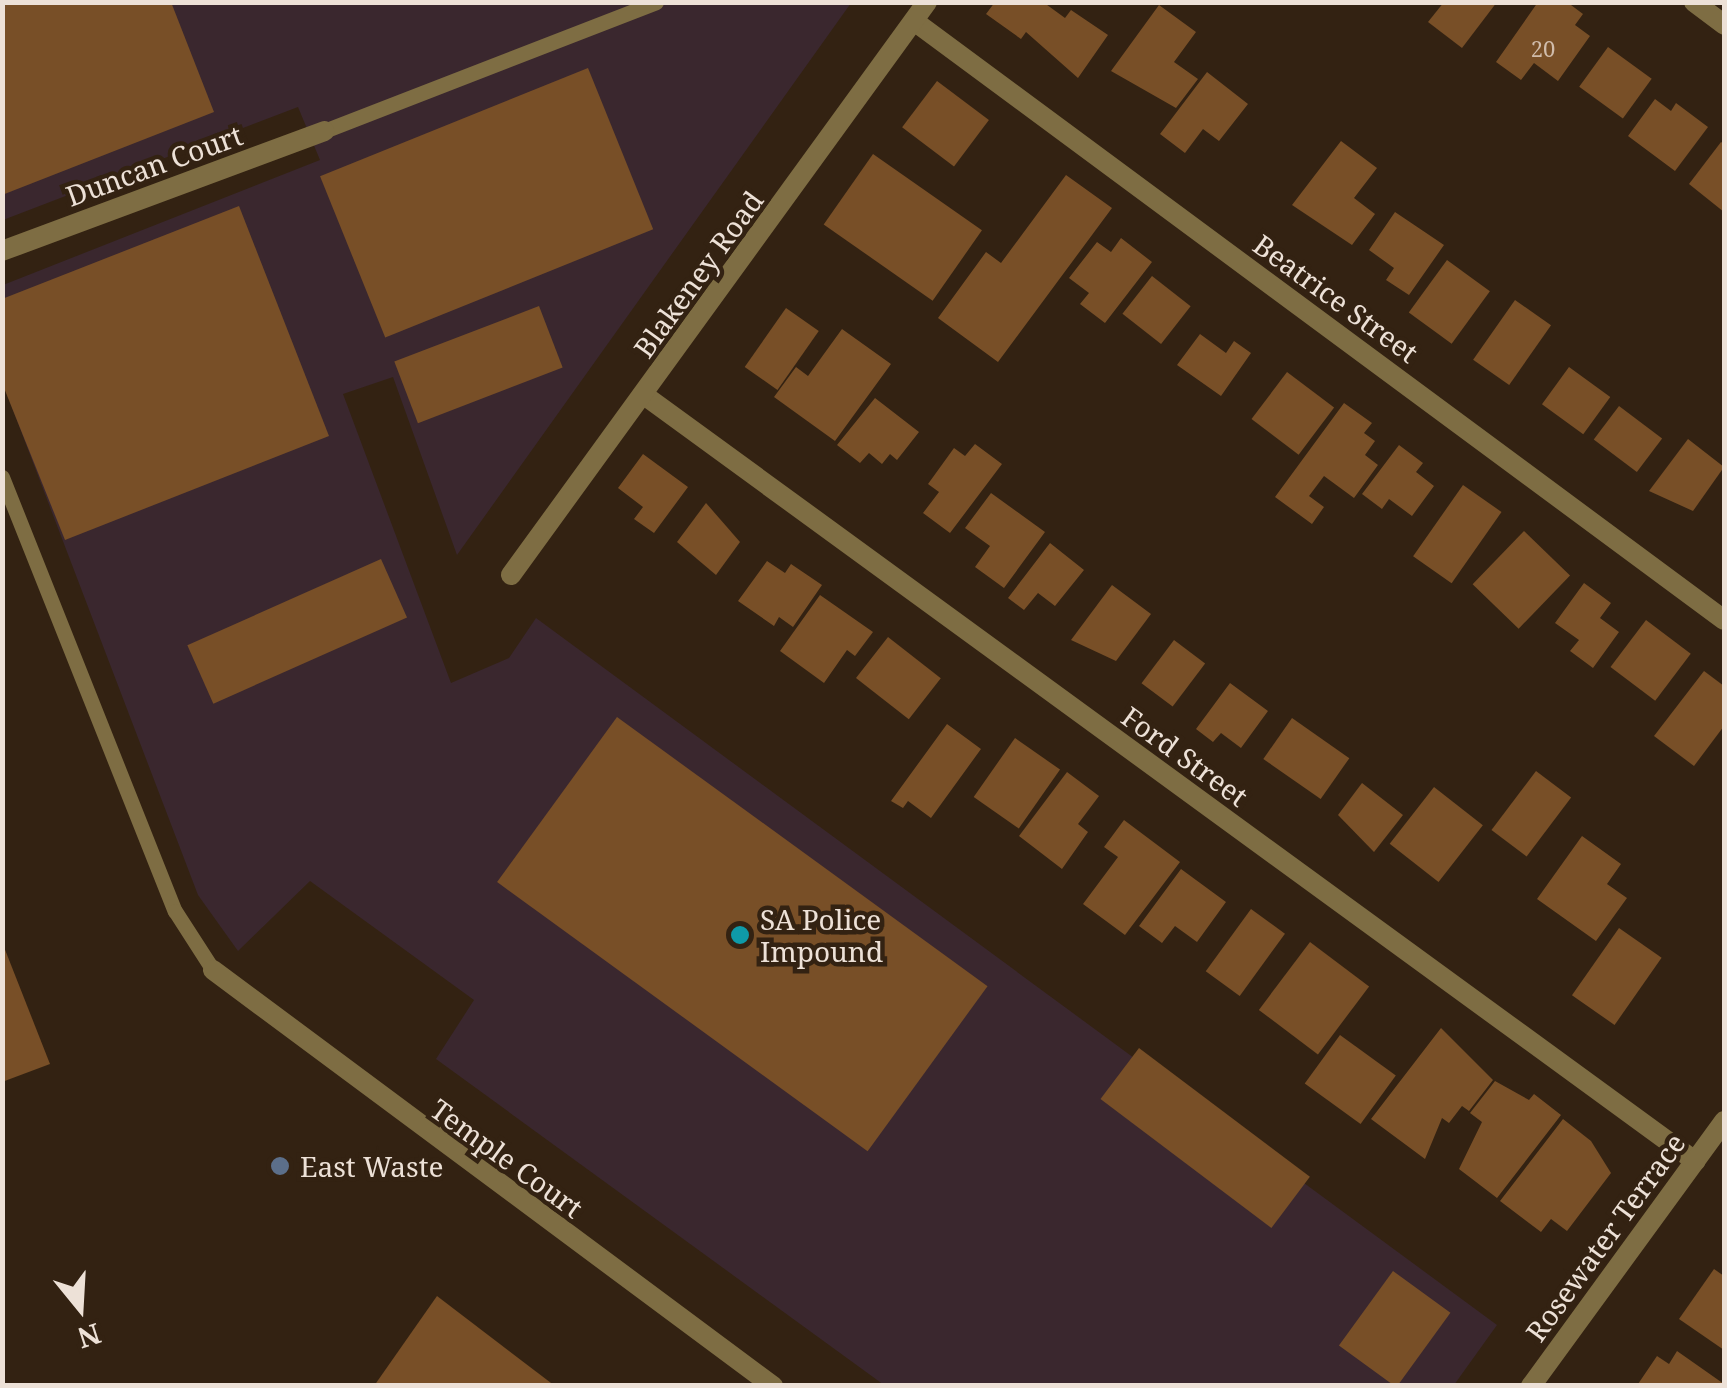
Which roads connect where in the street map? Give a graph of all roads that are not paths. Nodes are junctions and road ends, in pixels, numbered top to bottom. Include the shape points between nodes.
1 (656, 2) edge
2 (927, 2) edge
3 (1694, 2) edge
4 (914, 21) junction
5 (1724, 25) edge
6 (324, 131) joint
7 (2, 251) edge
8 (644, 395) junction
9 (2, 477) edge
10 (511, 575) dead end
11 (1724, 620) edge
12 (213, 970) joint
13 (1724, 1121) edge
14 (1695, 1161) junction
15 (773, 1386) edge
16 (1530, 1386) edge

1 - 6 lane
2 - 4 street, Blakeney Road
3 - 5 street
4 - 8 street, Blakeney Road
4 - 11 street, Beatrice Street
6 - 7 street, Duncan Court
8 - 10 street, Blakeney Road
8 - 14 street, Ford Street
9 - 12 lane via 176,911
12 - 15 street, Temple Court
13 - 14 street, Rosewater Terrace
14 - 16 street, Rosewater Terrace

